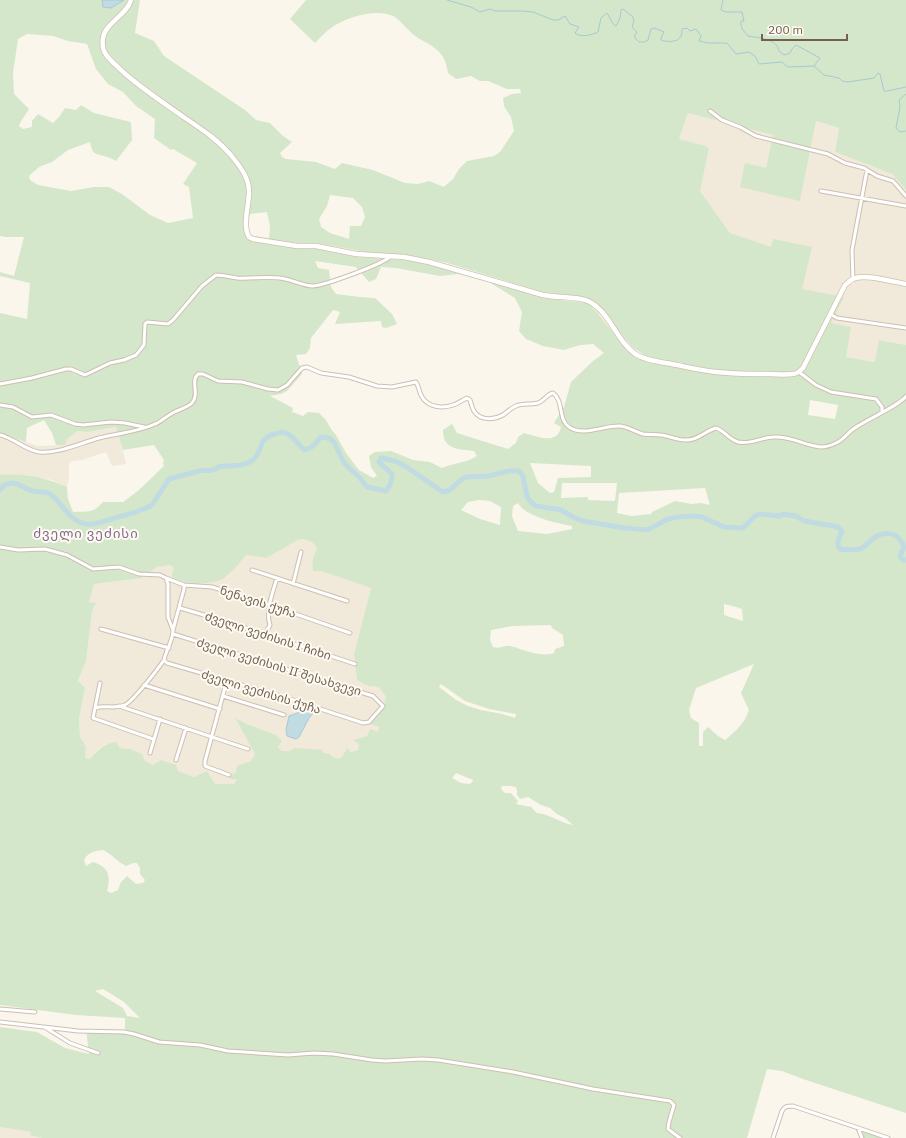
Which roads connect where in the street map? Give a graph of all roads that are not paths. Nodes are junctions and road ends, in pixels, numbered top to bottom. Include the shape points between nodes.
1 (131, 0) edge
2 (710, 111) dead end
3 (867, 170) junction
4 (821, 191) dead end
5 (906, 196) edge
6 (861, 198) junction
7 (906, 206) edge
8 (390, 257) junction
9 (853, 279) junction
10 (906, 284) edge
11 (830, 314) junction
12 (906, 328) edge
13 (799, 372) junction
14 (0, 384) edge
15 (906, 396) edge
16 (0, 405) edge
17 (882, 412) junction
18 (144, 427) junction
19 (0, 436) edge
20 (0, 547) edge
21 (301, 552) dead end
22 (252, 570) dead end
23 (166, 578) junction
24 (277, 578) junction
25 (293, 584) junction
26 (184, 585) junction
27 (347, 601) dead end
28 (270, 605) junction
29 (180, 608) junction
30 (101, 629) dead end
31 (173, 632) junction
32 (350, 633) dead end
33 (265, 634) junction
34 (169, 648) junction
35 (164, 660) junction
36 (355, 664) dead end
37 (227, 680) junction
38 (100, 683) dead end
39 (144, 685) junction
40 (223, 696) junction
41 (119, 706) junction
42 (383, 706) joint
43 (94, 708) junction
44 (220, 709) junction
45 (284, 715) dead end
46 (160, 719) junction
47 (186, 728) junction
48 (212, 736) junction
49 (153, 739) junction
50 (248, 749) dead end
51 (150, 753) dead end
52 (176, 760) dead end
53 (229, 775) dead end
54 (0, 1009) edge
55 (35, 1012) dead end
56 (0, 1022) edge
57 (44, 1027) junction
58 (98, 1052) dead end
59 (858, 1128) junction
60 (680, 1138) edge
61 (773, 1138) edge
62 (862, 1138) edge
63 (888, 1138) edge

1 - 8 street via 127,9 104,34 103,49 128,76 208,134 233,158 243,172 248,186 246,229 249,237 297,246 316,246 356,254
2 - 3 street via 722,120 756,136 828,154
3 - 5 street via 893,181
3 - 6 street
4 - 6 street
6 - 7 street
6 - 9 street via 851,256
8 - 13 street via 429,262 543,295 588,300 601,311 630,349 644,358 715,372
8 - 14 street via 361,270 312,286 280,278 236,278 216,275 202,286 168,324 145,324 144,345 136,355 110,363 85,375 66,369
9 - 10 street via 868,277
9 - 11 street via 846,285
11 - 12 street via 837,318
11 - 13 street
13 - 17 street via 816,385 831,392 876,399 882,407
15 - 17 street
16 - 18 street via 13,407 32,417 52,415 75,424 111,422
17 - 18 street via 852,430 837,443 822,447 784,437 740,443 730,440 716,428 686,440 643,434 619,426 576,430 569,427 564,420 557,395 553,393 538,403 514,406 503,415 492,419 478,416 467,398 445,407 432,405 425,401 416,382 392,387 377,386 349,377 321,374 307,367 298,371 287,385 278,390 268,390 242,382 218,381 198,374 195,380 196,398 192,403 169,414 162,421
18 - 19 street via 51,452 29,449 19,442
20 - 23 street via 46,550 67,555 93,569 119,567 139,574 160,575
21 - 25 street
22 - 24 street
23 - 26 street, ნენავის ქუჩა
23 - 31 street via 168,617
24 - 25 street
24 - 28 street
25 - 27 street
26 - 28 street, ნენავის ქუჩა via 212,587
26 - 29 street
28 - 32 street, ნენავის ქუჩა
28 - 33 street via 270,625
29 - 31 street
29 - 33 street, ძველი ვეძისის I ჩიხი
30 - 34 street
31 - 34 street
31 - 42 street, ძველი ვეძისის II შესახვევი via 373,696
33 - 36 street, ძველი ვეძისის I ჩიხი
34 - 35 street
35 - 37 street, ძველი ვეძისის ქუჩა via 171,665
35 - 39 street
37 - 40 street
37 - 42 street, ძველი ვეძისის ქუჩა via 363,723 369,722
38 - 43 street
39 - 41 street via 127,704
39 - 44 street
40 - 44 street
40 - 45 street
41 - 43 street
41 - 46 street
43 - 49 street via 93,718
44 - 48 street
46 - 47 street
46 - 49 street
47 - 48 street
47 - 52 street
48 - 50 street
48 - 53 street via 206,766
49 - 51 street
54 - 55 street
56 - 57 street
57 - 58 street via 70,1043
57 - 60 street via 124,1032 159,1042 200,1045 223,1050 288,1055 333,1054 385,1061 438,1060 513,1072 593,1089 670,1101 674,1105 668,1129
59 - 61 street via 788,1106 782,1111
59 - 62 street
59 - 63 street

